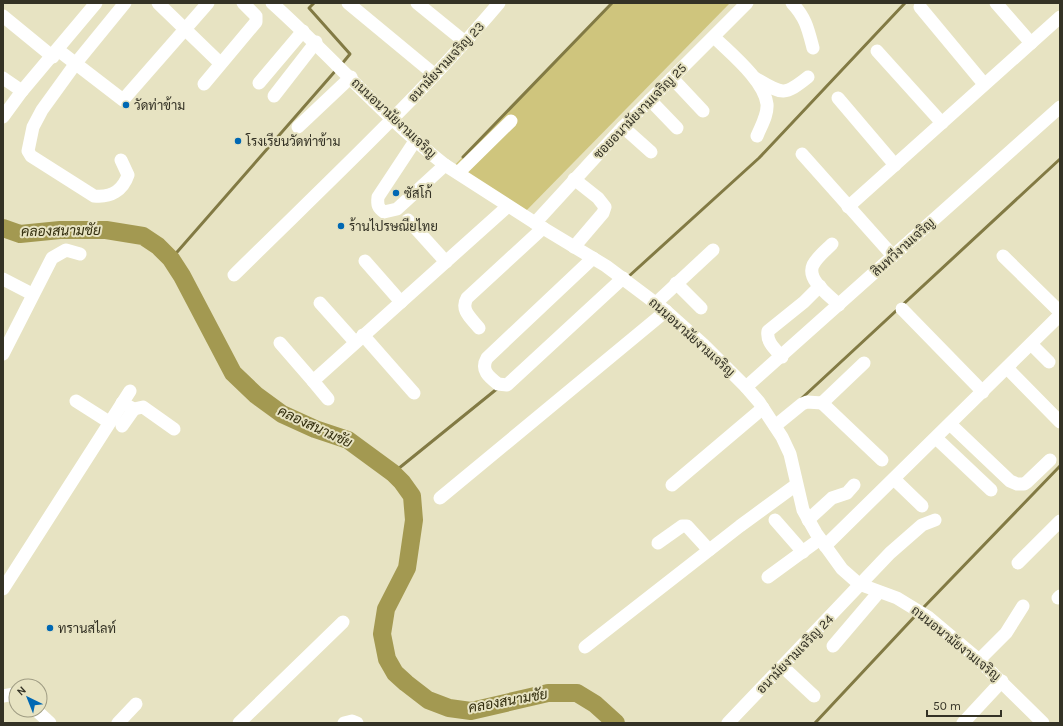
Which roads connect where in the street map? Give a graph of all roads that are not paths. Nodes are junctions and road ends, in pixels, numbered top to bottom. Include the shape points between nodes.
1 (96, 3) edge
2 (125, 3) edge
3 (158, 3) edge
4 (208, 3) edge
5 (243, 3) edge
6 (272, 3) edge
7 (348, 3) edge
8 (417, 3) edge
9 (499, 3) edge
10 (747, 3) edge
11 (792, 3) edge
12 (996, 3) edge
13 (920, 7) dead end
14 (3, 16) edge
15 (1060, 17) edge
16 (184, 29) junction
17 (303, 31) junction
18 (714, 36) junction
19 (316, 42) junction
20 (466, 42) junction
21 (1031, 43) junction
22 (813, 48) dead end
23 (877, 51) dead end
24 (56, 53) junction
25 (76, 63) junction
26 (220, 63) junction
27 (343, 69) junction
28 (435, 75) junction
29 (752, 76) junction
30 (808, 77) dead end
31 (3, 78) edge
32 (672, 78) junction
33 (259, 83) dead end
34 (204, 84) dead end
35 (984, 84) junction
36 (22, 91) junction
37 (274, 96) dead end
38 (838, 98) dead end
39 (650, 100) junction
40 (1060, 107) edge
41 (703, 111) dead end
42 (3, 117) edge
43 (393, 119) junction
44 (511, 121) dead end
45 (942, 123) junction
46 (298, 127) dead end
47 (623, 127) junction
48 (677, 128) dead end
49 (756, 136) dead end
50 (416, 141) junction
51 (651, 152) dead end
52 (802, 154) dead end
53 (121, 160) dead end
54 (445, 165) junction
55 (895, 165) junction
56 (458, 173) junction
57 (574, 179) junction
58 (508, 206) junction
59 (848, 207) junction
60 (408, 220) dead end
61 (539, 225) junction
62 (832, 244) dead end
63 (574, 247) junction
64 (713, 250) dead end
65 (80, 254) dead end
66 (893, 256) junction
67 (1003, 256) dead end
68 (592, 258) junction
69 (365, 261) dead end
70 (446, 262) junction
71 (234, 275) dead end
72 (623, 278) junction
73 (3, 279) edge
74 (676, 283) junction
75 (820, 286) junction
76 (32, 294) junction
77 (401, 302) junction
78 (320, 303) dead end
79 (839, 305) junction
80 (661, 307) junction
81 (701, 308) dead end
82 (902, 309) dead end
83 (1060, 313) edge
84 (479, 328) dead end
85 (359, 339) junction
86 (280, 343) dead end
87 (1031, 344) junction
88 (4, 351) edge
89 (782, 357) junction
90 (1049, 362) dead end
91 (864, 363) dead end
92 (1007, 368) junction
93 (312, 381) junction
94 (746, 387) junction
95 (130, 391) dead end
96 (983, 392) junction
97 (414, 393) dead end
98 (328, 399) dead end
99 (76, 401) dead end
100 (122, 403) junction
101 (822, 403) junction
102 (763, 408) junction
103 (134, 409) junction
104 (109, 422) junction
105 (1060, 422) edge
106 (950, 424) junction
107 (122, 426) dead end
108 (775, 426) junction
109 (174, 429) dead end
110 (936, 438) junction
111 (882, 460) dead end
112 (1050, 460) dead end
113 (894, 479) junction
114 (672, 485) dead end
115 (796, 485) junction
116 (854, 485) dead end
117 (991, 490) dead end
118 (440, 498) dead end
119 (922, 506) dead end
120 (775, 520) dead end
121 (808, 520) junction
122 (935, 520) dead end
123 (1060, 521) edge
124 (658, 543) dead end
125 (822, 543) junction
126 (709, 550) junction
127 (803, 552) junction
128 (1018, 563) dead end
129 (768, 577) dead end
130 (859, 584) junction
131 (3, 589) edge
132 (879, 592) junction
133 (1023, 606) dead end
134 (343, 622) dead end
135 (833, 646) dead end
136 (585, 648) dead end
137 (979, 660) junction
138 (783, 667) junction
139 (1002, 681) junction
140 (814, 696) dead end
141 (136, 704) dead end
142 (118, 723) edge
143 (239, 723) edge
144 (344, 723) edge
145 (357, 723) edge
146 (728, 723) edge
147 (963, 723) edge
148 (1043, 723) edge

1 - 24 street
2 - 25 street
3 - 16 street
4 - 16 street
5 - 26 street via 256,16 256,22
6 - 17 street, ถนนอนามัยงามเจริญ
7 - 28 street
8 - 20 street
9 - 20 street, อนามัยงามเจริญ 23
10 - 18 street, ซอยอนามัยงามเจริญ 25
11 - 22 street via 806,21
12 - 21 street
13 - 35 street
14 - 24 street
15 - 21 street
16 - 25 street via 123,100
16 - 26 street
17 - 19 street, ถนนอนามัยงามเจริญ
17 - 33 street
18 - 29 street
18 - 32 street, ซอยอนามัยงามเจริญ 25
19 - 27 street, ถนนอนามัยงามเจริญ
19 - 37 street
20 - 28 street, อนามัยงามเจริญ 23
21 - 35 street
23 - 45 street
24 - 25 street
24 - 36 street
25 - 53 street via 42,110 33,127 28,151 31,156 94,196 102,197 116,193 126,182 128,175
26 - 34 street
27 - 43 street, ถนนอนามัยงามเจริญ
27 - 46 street
28 - 43 street, อนามัยงามเจริญ 23
29 - 30 street via 783,92 789,91
29 - 49 street via 762,89 767,104 766,115
31 - 36 street
32 - 39 street, ซอยอนามัยงามเจริญ 25
32 - 41 street
35 - 45 street
36 - 42 street
38 - 55 street
39 - 47 street, ซอยอนามัยงามเจริญ 25
39 - 48 street
40 - 66 street, สินทวีงามเจริญ
43 - 50 street, ถนนอนามัยงามเจริญ
43 - 71 street, อนามัยงามเจริญ 23
44 - 56 street
45 - 55 street
47 - 51 street
47 - 57 street, ซอยอนามัยงามเจริญ 25
50 - 54 street, ถนนอนามัยงามเจริญ
50 - 54 street via 378,197 377,204 380,209 384,212 396,209
52 - 59 street
54 - 56 street, ถนนอนามัยงามเจริญ
55 - 59 street
56 - 58 street, ถนนอนามัยงามเจริญ
57 - 61 street, ซอยอนามัยงามเจริญ 25
57 - 63 street via 598,198 604,207 603,213
58 - 61 street, ถนนอนามัยงามเจริญ
58 - 70 street
59 - 66 street
60 - 70 street
61 - 63 street, ถนนอนามัยงามเจริญ
61 - 84 street, ซอยอนามัยงามเจริญ 25 via 467,298 464,309
62 - 75 street via 813,265 812,276
63 - 68 street, ถนนอนามัยงามเจริญ
64 - 74 street
65 - 76 street via 66,250 52,258
66 - 79 street, สินทวีงามเจริญ
67 - 83 street
68 - 72 street, ถนนอนามัยงามเจริญ
68 - 72 street via 487,358 483,364 484,370 498,384 507,385
69 - 77 street
70 - 77 street
72 - 80 street, ถนนอนามัยงามเจริญ
73 - 76 street
74 - 80 street
74 - 81 street
75 - 79 street
75 - 89 street via 768,331 768,341
76 - 88 street
77 - 85 street
78 - 85 street
79 - 89 street, สินทวีงามเจริญ
80 - 94 street, ถนนอนามัยงามเจริญ via 704,344
80 - 118 street
82 - 96 street
83 - 87 street
85 - 93 street
85 - 97 street
86 - 93 street
87 - 90 street
87 - 92 street
89 - 94 street, สินทวีงามเจริญ
91 - 101 street
92 - 96 street
92 - 105 street
93 - 98 street
94 - 102 street, ถนนอนามัยงามเจริญ
95 - 100 street
96 - 106 street
99 - 104 street
100 - 103 street
100 - 104 street
101 - 108 street via 802,404
101 - 111 street
102 - 108 street, ถนนอนามัยงามเจริญ
102 - 114 street
103 - 107 street
103 - 109 street via 143,407
104 - 131 street
106 - 110 street
106 - 112 street via 1010,482 1024,484
108 - 115 street, ถนนอนามัยงามเจริญ via 790,454
110 - 113 street
110 - 117 street
113 - 119 street
113 - 125 street
115 - 121 street, ถนนอนามัยงามเจริญ
115 - 126 street
116 - 121 street via 846,493 832,498
120 - 127 street
121 - 125 street, ถนนอนามัยงามเจริญ
122 - 130 street, อนามัยงามเจริญ 24 via 910,534
123 - 128 street
124 - 126 street via 682,526 687,526
125 - 127 street
125 - 130 street, ถนนอนามัยงามเจริญ via 842,569
126 - 136 street
127 - 129 street
130 - 132 street, ถนนอนามัยงามเจริญ
130 - 138 street, อนามัยงามเจริญ 24
132 - 135 street
132 - 137 street, ถนนอนามัยงามเจริญ via 915,607
133 - 137 street via 1006,633
134 - 143 street
137 - 139 street, ถนนอนามัยงามเจริญ
138 - 140 street
138 - 146 street, อนามัยงามเจริญ 24
139 - 147 street
139 - 148 street, ถนนอนามัยงามเจริญ
141 - 142 street
144 - 145 street

